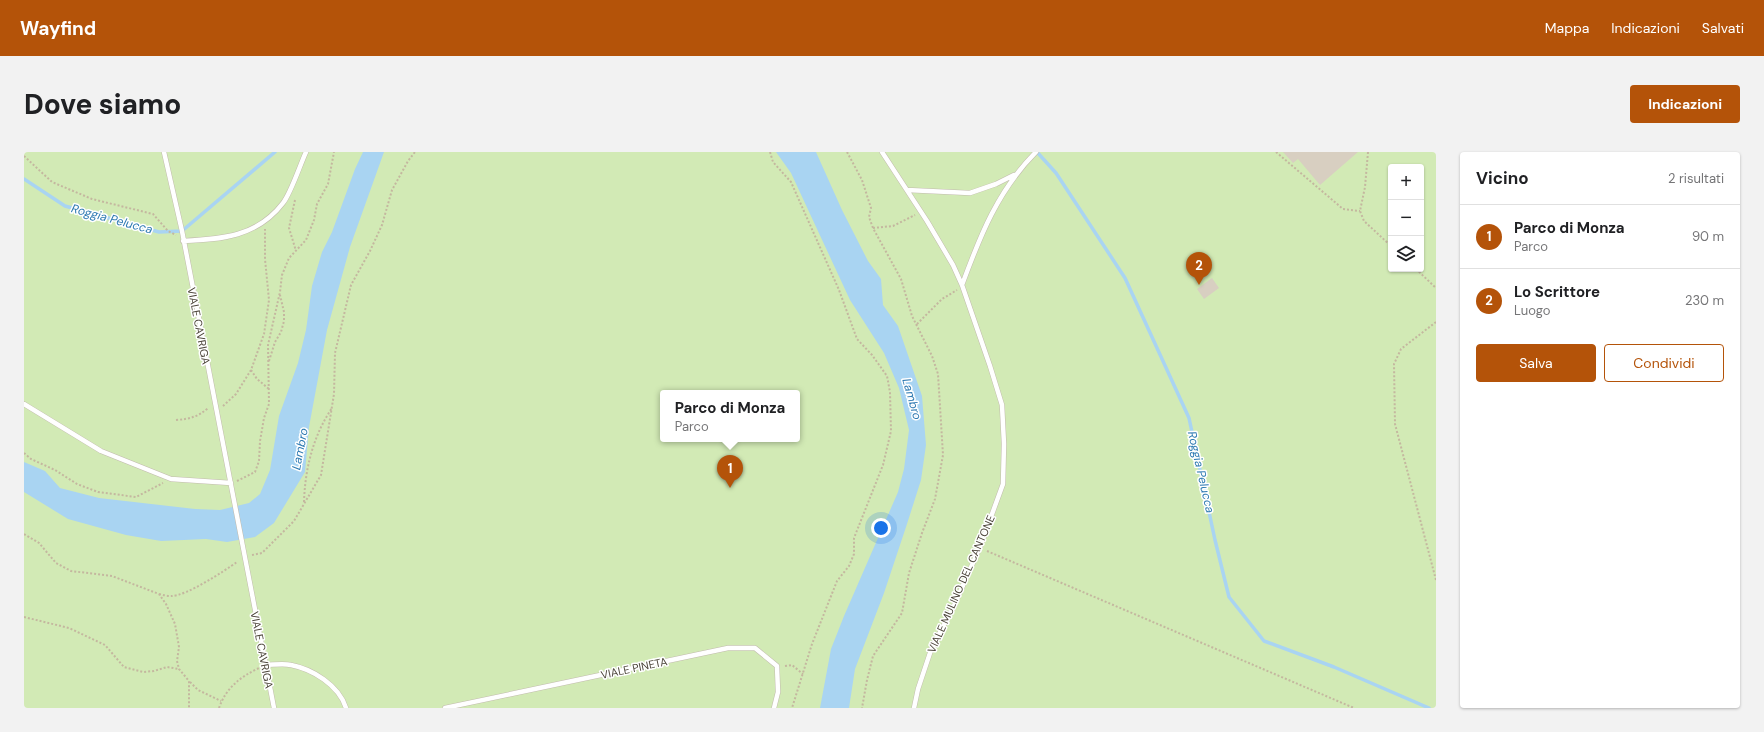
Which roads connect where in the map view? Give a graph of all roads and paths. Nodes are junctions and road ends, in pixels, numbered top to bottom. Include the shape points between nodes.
1 (164, 152) edge
2 (306, 152) edge
3 (334, 152) edge
4 (415, 152) edge
5 (770, 152) edge
6 (847, 152) edge
7 (882, 152) edge
8 (1036, 152) edge
9 (1276, 152) edge
10 (1368, 152) edge
11 (24, 156) edge
12 (1015, 174) junction
13 (907, 190) junction
14 (296, 196) dead end
15 (921, 211) junction
16 (1360, 211) junction
17 (265, 222) junction
18 (874, 228) junction
19 (183, 241) junction
20 (1388, 243) edge
21 (296, 251) junction
22 (1419, 272) edge
23 (962, 285) junction
24 (1436, 288) edge
25 (280, 292) junction
26 (1436, 322) edge
27 (917, 324) junction
28 (268, 363) junction
29 (250, 370) junction
30 (268, 388) junction
31 (24, 404) edge
32 (214, 404) junction
33 (332, 407) junction
34 (216, 413) junction
35 (176, 420) dead end
36 (24, 452) edge
37 (172, 479) junction
38 (231, 483) junction
39 (304, 504) junction
40 (24, 534) edge
41 (980, 547) junction
42 (244, 556) junction
43 (1436, 580) edge
44 (159, 594) junction
45 (24, 617) edge
46 (265, 666) junction
47 (777, 666) junction
48 (179, 669) junction
49 (803, 674) junction
50 (189, 681) junction
51 (221, 701) junction
52 (189, 708) edge
53 (219, 708) edge
54 (274, 708) edge
55 (346, 708) edge
56 (444, 708) edge
57 (774, 708) edge
58 (792, 708) edge
59 (862, 708) edge
60 (914, 708) edge
61 (1354, 708) edge

1 - 19 lane, VIALE CAVRIGA
2 - 17 lane via 284,202
3 - 21 path via 328,184 317,204 306,240
4 - 33 path via 392,190 382,225 351,285 335,352
5 - 49 path via 773,162 791,182 839,290 857,339 887,376 890,392 891,431 883,465 854,538 854,554 849,566 837,581
6 - 18 path via 862,180
7 - 13 lane, VIALE MULINO DEL CANTONE
8 - 12 lane
9 - 16 path via 1343,209
10 - 16 path
11 - 19 path via 52,182 92,198 153,214 168,231
12 - 13 lane via 970,193
12 - 23 lane via 998,199 987,222
13 - 15 lane, VIALE MULINO DEL CANTONE
14 - 21 path via 289,228
15 - 18 path via 893,226
15 - 23 lane, VIALE MULINO DEL CANTONE
16 - 20 path via 1364,222
17 - 19 lane via 244,233 215,239
17 - 29 path via 269,300 264,334
18 - 27 path via 901,279
19 - 32 lane, VIALE CAVRIGA
21 - 25 path via 289,258 282,275
22 - 24 path
23 - 27 path via 942,299
23 - 41 lane, VIALE MULINO DEL CANTONE via 1002,405 1003,484
25 - 28 path via 268,345
25 - 28 path via 284,321
26 - 43 path via 1402,349 1394,364 1395,424
27 - 59 path via 938,374 943,455 936,499 910,573 902,613 874,656
28 - 30 path
29 - 30 path
29 - 34 path via 236,394
30 - 38 path via 269,404 264,418 259,461 255,472
31 - 37 lane via 101,451
32 - 34 lane, VIALE CAVRIGA
32 - 35 path via 200,415
33 - 39 path via 321,475
33 - 39 path via 321,424 314,442 305,483
34 - 38 lane, VIALE CAVRIGA
36 - 37 path via 31,459 56,470 77,484 98,492 136,497
37 - 38 lane
38 - 42 lane, VIALE CAVRIGA
39 - 42 path via 294,521 262,553
40 - 44 path via 39,543 56,563 71,571 112,576
41 - 60 lane, VIALE MULINO DEL CANTONE via 953,608 932,647
41 - 61 path
42 - 44 path via 210,579 187,590 172,596
42 - 46 lane, VIALE CAVRIGA
44 - 48 path via 176,624
45 - 48 path via 69,628 105,645 124,667 143,672
46 - 51 path via 245,675 230,687
46 - 54 lane, VIALE CAVRIGA
46 - 55 lane via 289,664 312,671 331,685
47 - 49 path via 792,665
47 - 56 lane, VIALE PINETA via 755,648 728,648
47 - 57 lane via 778,692
48 - 50 path
49 - 58 path
50 - 51 path via 198,690
50 - 52 path
51 - 53 path

